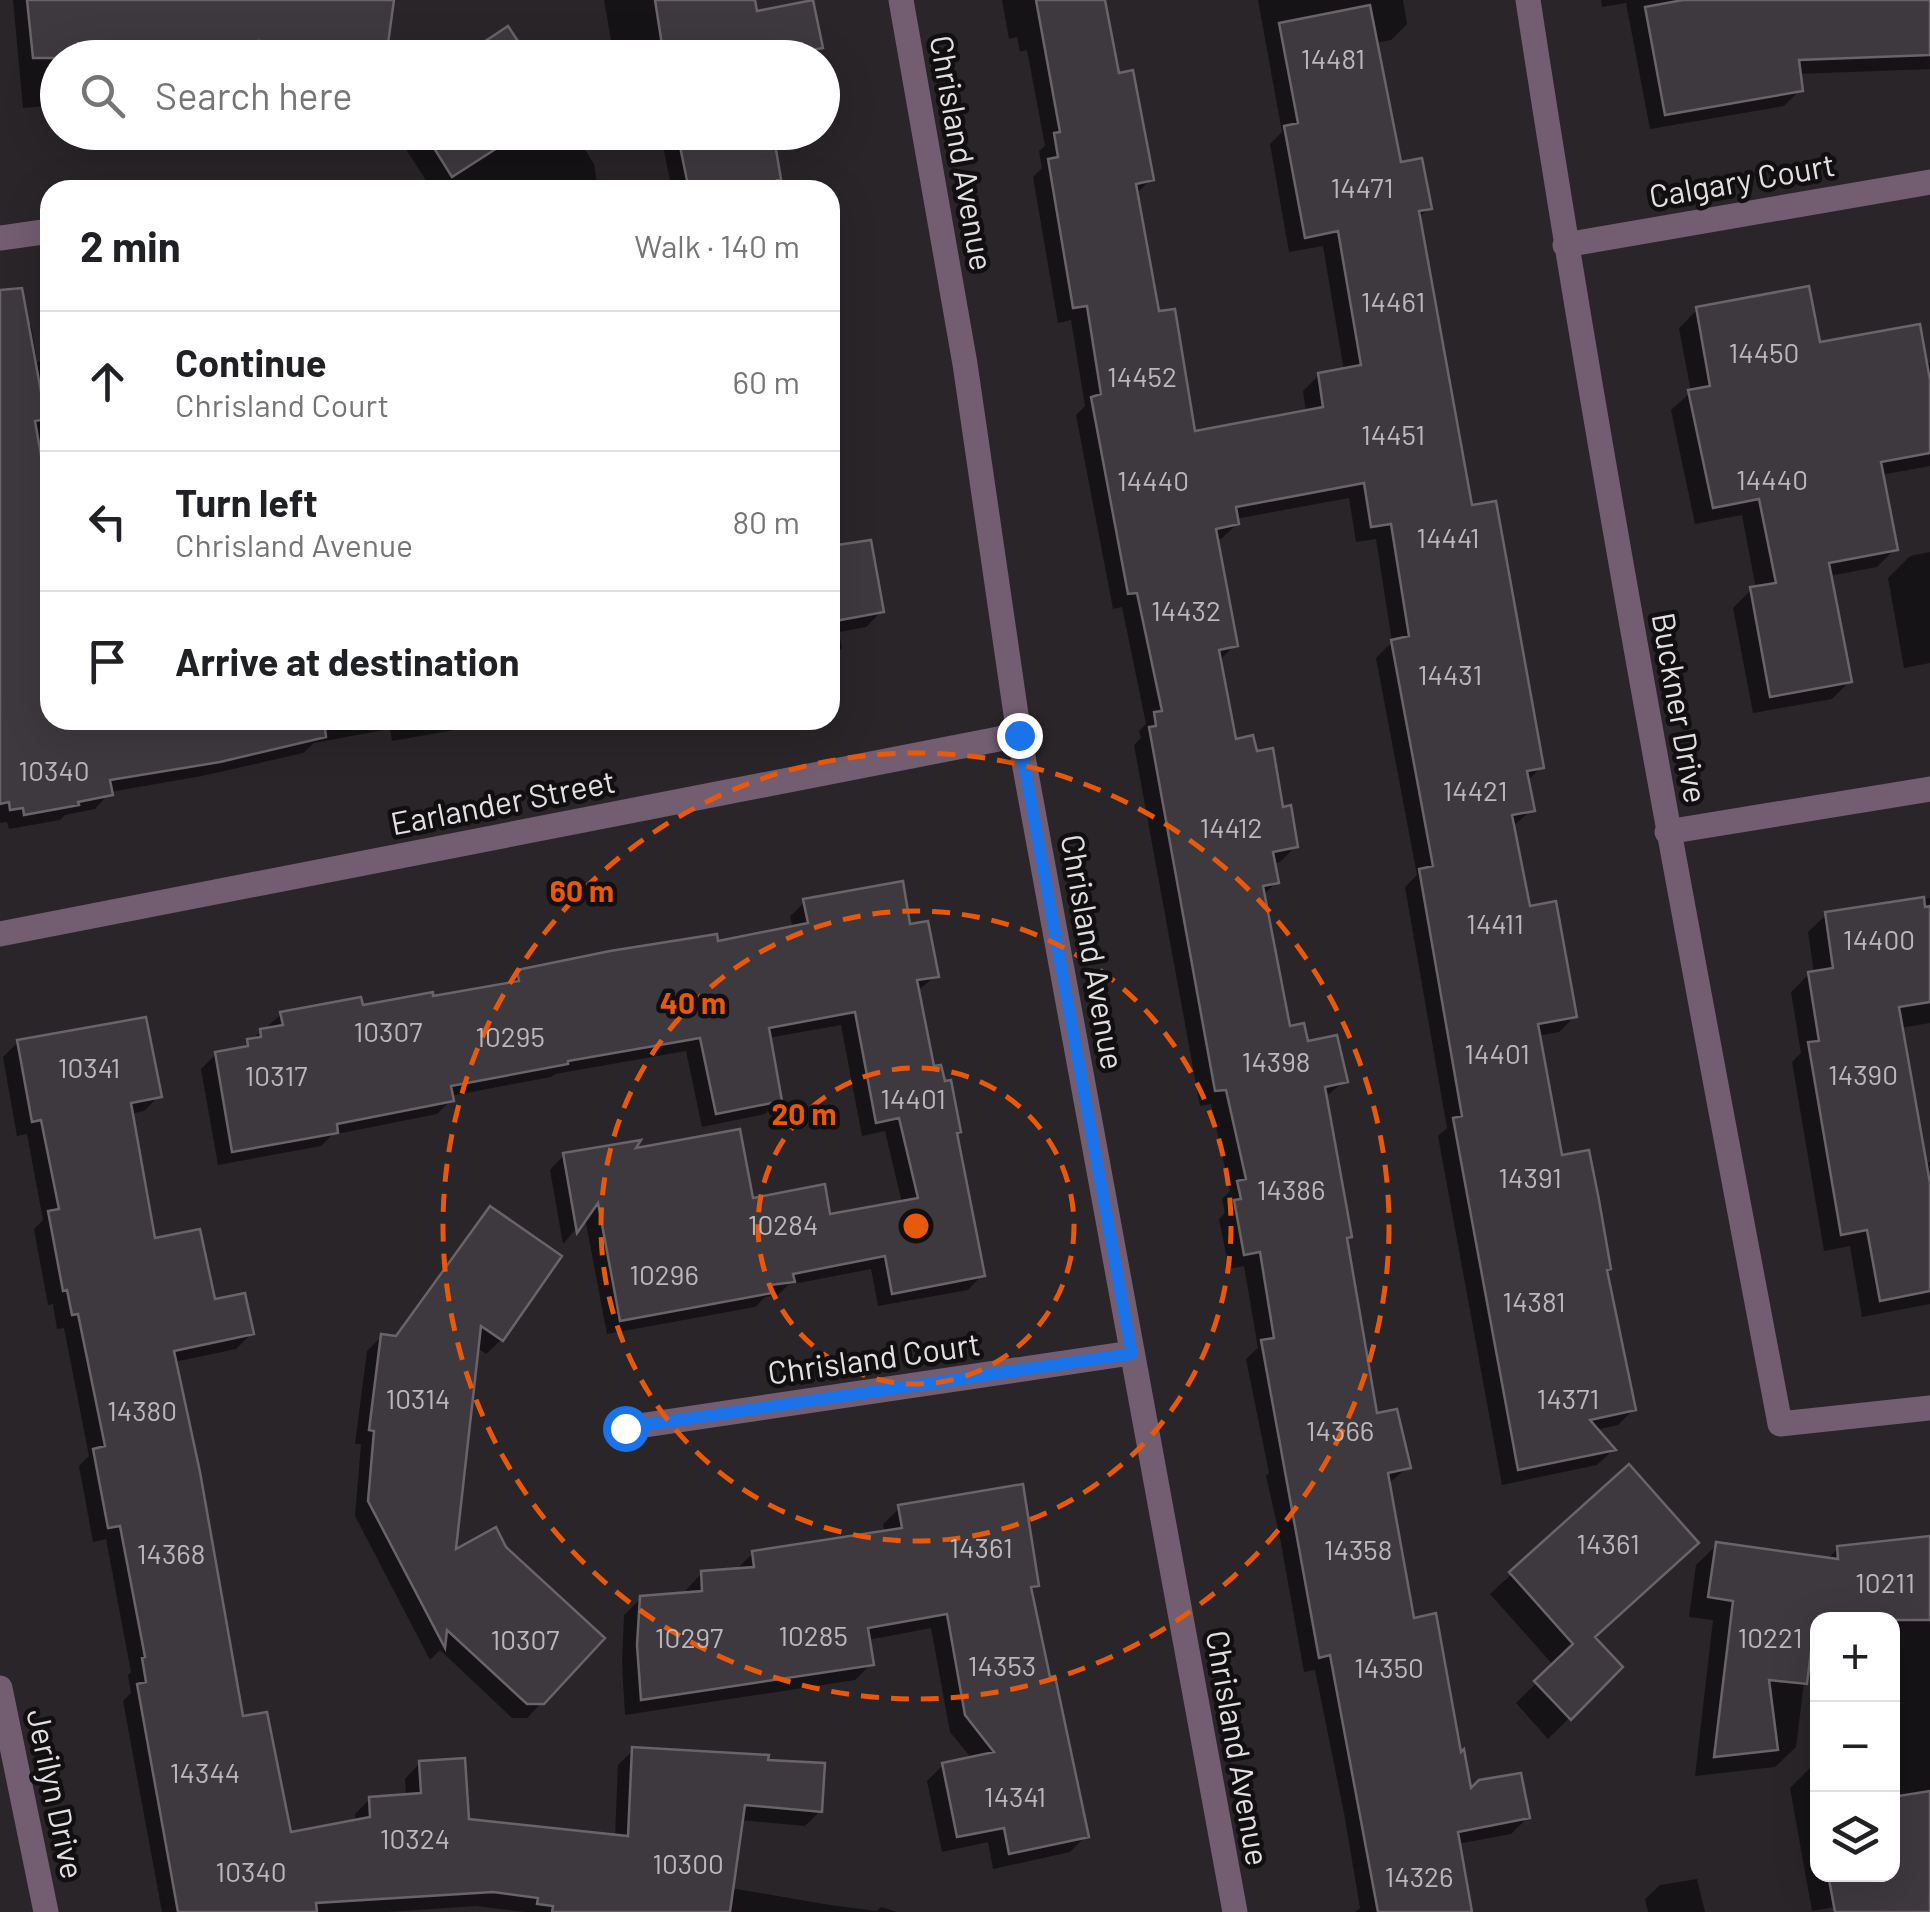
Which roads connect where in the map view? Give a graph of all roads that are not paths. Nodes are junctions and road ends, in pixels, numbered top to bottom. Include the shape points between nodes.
1 (901, 0) edge
2 (1528, 0) edge
3 (1930, 182) edge
4 (40, 232) edge
5 (0, 238) edge
6 (1566, 245) junction
7 (1019, 735) junction
8 (1930, 788) edge
9 (1667, 832) junction
10 (0, 934) edge
11 (1132, 1354) junction
12 (1930, 1408) edge
13 (625, 1428) dead end
14 (0, 1688) edge
15 (46, 1912) edge
16 (1235, 1912) edge

1 - 7 street, Chrisland Avenue via 965,364
2 - 6 street, Buckner Drive
3 - 6 street, Calgary Court
4 - 5 street
6 - 9 street, Buckner Drive
7 - 10 street, Earlander Street
7 - 11 street, Chrisland Avenue
8 - 9 street
9 - 12 street, Buckner Drive via 1780,1424
11 - 13 street, Chrisland Court
11 - 16 street, Chrisland Avenue
14 - 15 street, Jerilyn Drive

